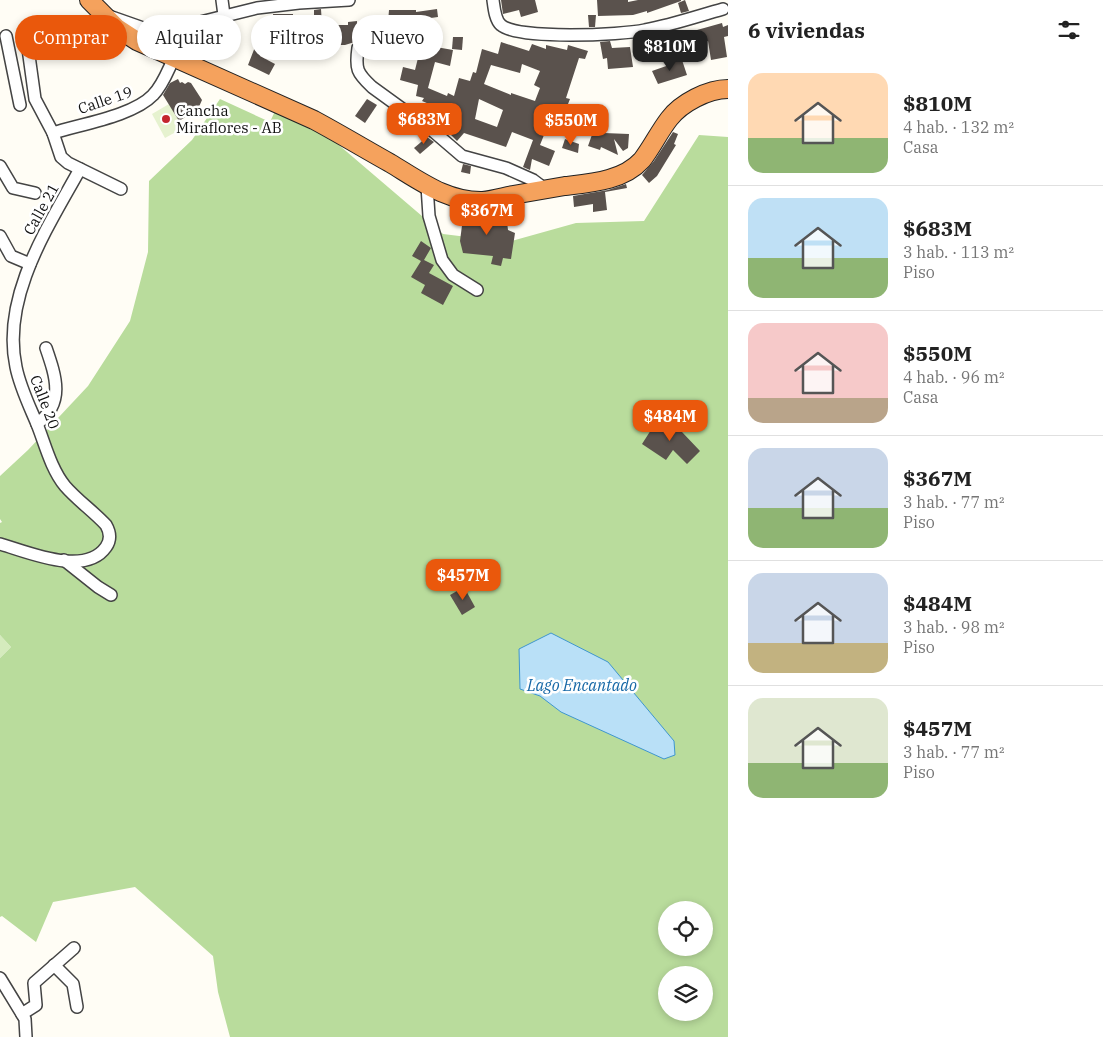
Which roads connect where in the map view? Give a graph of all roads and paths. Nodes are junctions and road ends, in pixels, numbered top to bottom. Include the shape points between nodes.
1 (90, 0) edge
2 (222, 0) edge
3 (349, 0) edge
4 (492, 0) edge
5 (299, 1) edge
6 (723, 9) dead end
7 (102, 14) junction
8 (224, 15) joint
9 (137, 26) edge
10 (6, 36) dead end
11 (30, 60) edge
12 (357, 60) edge
13 (170, 71) junction
14 (728, 89) edge
15 (20, 105) dead end
16 (53, 133) junction
17 (0, 166) edge
18 (80, 169) junction
19 (427, 186) junction
20 (120, 189) dead end
21 (545, 189) junction
22 (35, 193) dead end
23 (0, 236) edge
24 (30, 264) junction
25 (477, 290) dead end
26 (46, 348) dead end
27 (36, 424) junction
28 (0, 544) edge
29 (64, 560) junction
30 (111, 595) dead end
31 (74, 948) dead end
32 (54, 965) junction
33 (0, 978) edge
34 (77, 1007) dead end
35 (23, 1016) junction
36 (26, 1037) edge

1 - 7 highway
2 - 8 street
3 - 5 street
4 - 6 street via 500,25 536,34 596,35 645,30
5 - 8 street
7 - 9 street
7 - 13 highway
10 - 15 street
11 - 16 street via 35,99
12 - 21 street via 363,79 462,156 506,168
13 - 16 street, Calle 19 via 155,93 130,111
13 - 19 highway via 314,120
14 - 21 highway via 699,97 673,114 644,157 627,172 603,180
16 - 18 street via 60,157
17 - 22 street via 13,188
18 - 20 street
18 - 24 street, Calle 21
19 - 21 highway via 449,196 485,201
19 - 25 street via 429,216 442,260 453,275
23 - 24 street via 11,256
24 - 27 street, Calle 20 via 13,333 21,386
26 - 27 street via 53,369 56,396 53,408
27 - 29 street, Calle 20 via 64,484 109,530 108,544 100,554 86,561
28 - 29 street
29 - 30 street
31 - 32 street
32 - 34 street via 73,984
32 - 35 street via 34,983 36,1005
33 - 35 street
35 - 36 street

